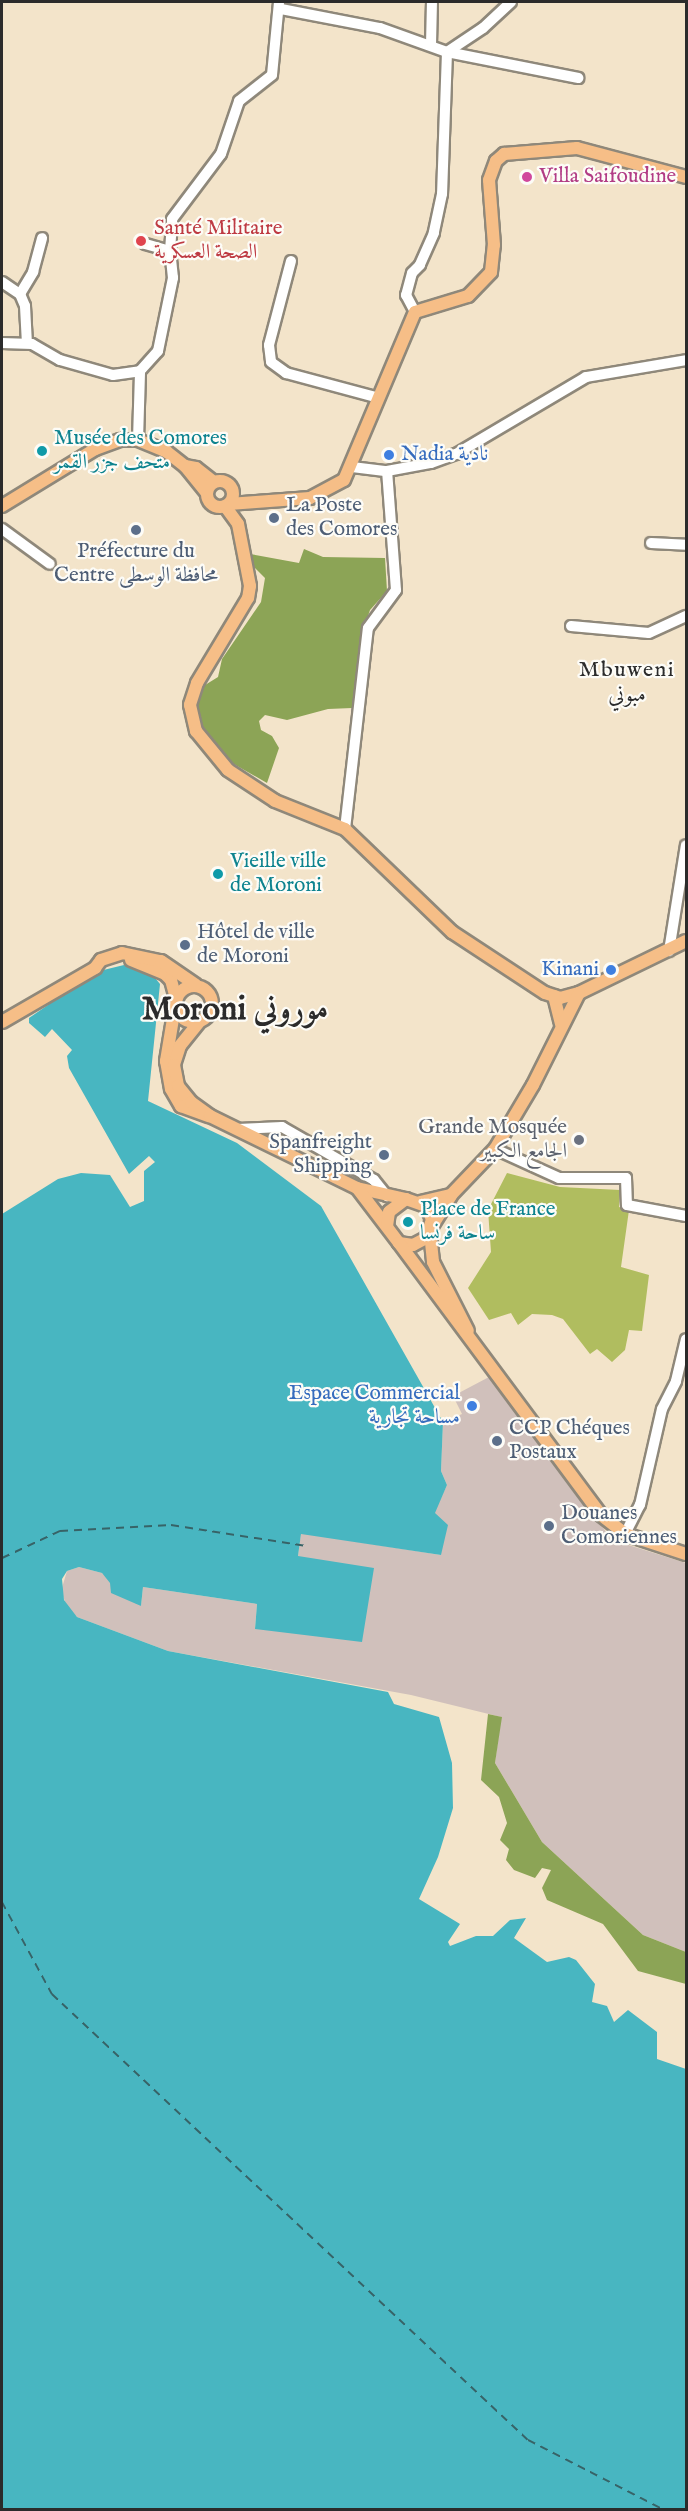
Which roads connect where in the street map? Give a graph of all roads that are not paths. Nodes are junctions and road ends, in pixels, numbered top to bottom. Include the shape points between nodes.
1 (432, 2) edge
2 (511, 2) edge
3 (280, 5) edge
4 (431, 45) junction
5 (447, 52) junction
6 (578, 78) dead end
7 (687, 177) edge
8 (42, 238) dead end
9 (145, 244) dead end
10 (170, 251) junction
11 (291, 261) dead end
12 (2, 282) edge
13 (20, 294) junction
14 (415, 312) junction
15 (27, 342) junction
16 (2, 343) edge
17 (687, 360) edge
18 (140, 371) junction
19 (379, 398) junction
20 (138, 440) junction
21 (185, 466) junction
22 (352, 467) junction
23 (387, 471) junction
24 (214, 482) junction
25 (228, 483) junction
26 (207, 493) junction
27 (254, 501) junction
28 (2, 505) edge
29 (227, 505) junction
30 (238, 524) junction
31 (2, 529) edge
32 (651, 543) dead end
33 (687, 545) edge
34 (50, 564) dead end
35 (687, 616) edge
36 (571, 626) dead end
37 (345, 829) junction
38 (687, 845) edge
39 (687, 941) edge
40 (669, 951) junction
41 (95, 968) junction
42 (196, 985) junction
43 (579, 993) junction
44 (554, 996) junction
45 (176, 1003) junction
46 (200, 1021) junction
47 (2, 1022) edge
48 (561, 1024) junction
49 (210, 1116) junction
50 (238, 1129) junction
51 (495, 1149) junction
52 (357, 1188) junction
53 (451, 1195) junction
54 (387, 1196) junction
55 (406, 1199) junction
56 (420, 1202) junction
57 (687, 1216) edge
58 (387, 1226) junction
59 (431, 1229) junction
60 (399, 1243) junction
61 (470, 1338) junction
62 (687, 1339) edge
63 (685, 1356) edge
64 (625, 1534) junction
65 (687, 1554) edge

1 - 4 street
2 - 5 street via 483,28
3 - 4 street via 380,28
3 - 10 street via 272,75 239,100 221,154 172,219
4 - 5 street
5 - 6 street
5 - 14 street via 442,194 434,233 420,266 412,273 406,295
7 - 14 main road via 577,148 504,154 489,180 494,245 487,281 468,296
8 - 13 street via 33,272
9 - 10 street
10 - 18 street via 173,278 158,351
11 - 19 street via 269,345 271,362 286,374
12 - 13 street
13 - 15 street via 26,306
14 - 19 main road
15 - 16 street
15 - 18 street via 60,360 104,373 132,375
17 - 23 street via 586,377 456,454
18 - 20 street
19 - 22 main road
20 - 21 main road via 167,452
20 - 28 main road via 120,440 95,449
21 - 24 main road via 196,468
21 - 26 main road
22 - 23 street
22 - 27 main road via 336,487 310,498
23 - 37 street via 396,590 368,628
24 - 25 main road
24 - 26 main road
25 - 27 main road
25 - 29 main road via 233,491
26 - 29 main road via 211,503
27 - 29 main road
27 - 30 main road
29 - 30 main road
30 - 37 main road via 250,576 248,598 197,683 190,717 214,756 245,783 275,801
31 - 34 street
32 - 33 street
35 - 36 street via 649,633
37 - 44 main road via 452,932
38 - 40 street
39 - 40 main road
40 - 43 main road
41 - 42 main road via 111,956 141,955 173,968
41 - 45 main road via 128,960 156,968 171,980
41 - 47 main road
42 - 45 main road via 186,987
42 - 46 main road via 207,991 212,1002 209,1014
43 - 44 main road
43 - 48 main road
44 - 48 main road
45 - 46 main road via 184,1020
45 - 49 main road via 166,1060 171,1089 182,1106 198,1115
46 - 49 main road via 175,1054 174,1073 184,1095
48 - 51 main road via 533,1085
49 - 50 main road
50 - 52 main road
50 - 54 street via 282,1127 364,1174
51 - 53 main road
51 - 57 street via 559,1178 626,1178 627,1205
52 - 54 main road
52 - 58 main road
53 - 56 main road
53 - 59 main road
54 - 55 main road
55 - 56 main road
55 - 58 main road via 389,1212
56 - 59 main road via 430,1212
58 - 60 main road
59 - 60 main road via 413,1245
59 - 61 main road via 437,1270 465,1317
60 - 61 main road
61 - 64 main road via 601,1515
62 - 63 street
63 - 64 street via 662,1409 640,1505
64 - 65 main road

